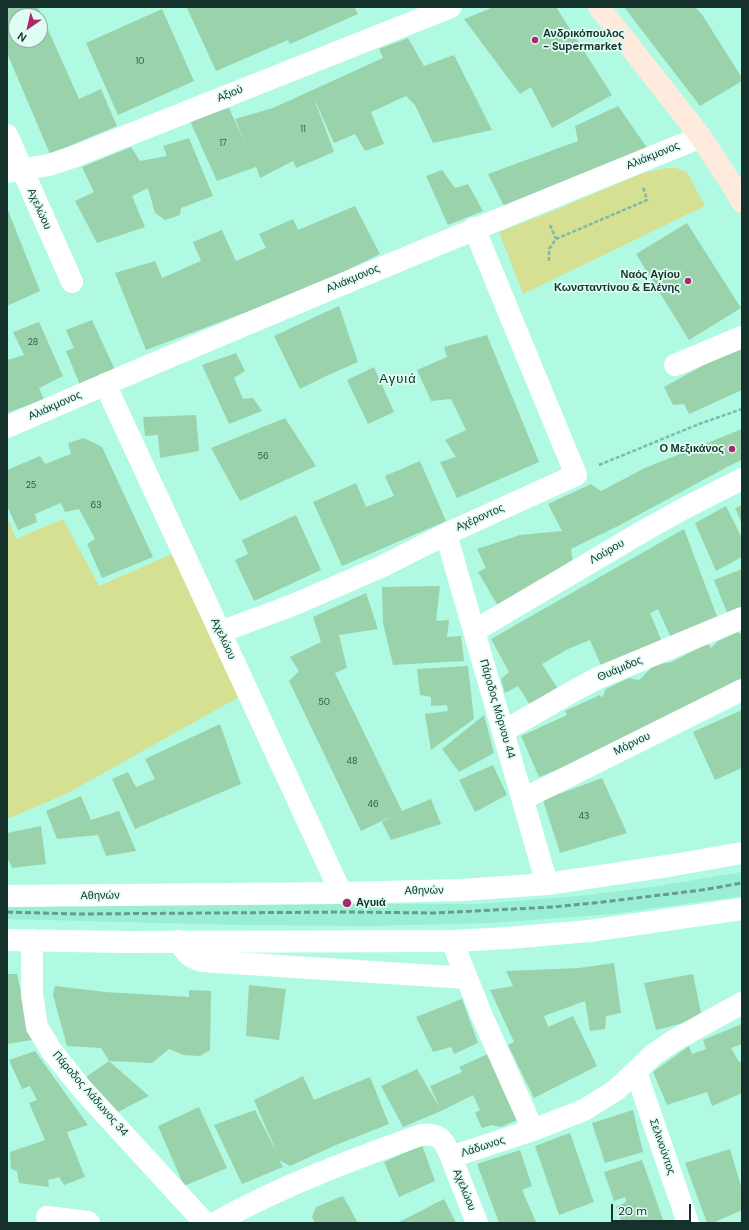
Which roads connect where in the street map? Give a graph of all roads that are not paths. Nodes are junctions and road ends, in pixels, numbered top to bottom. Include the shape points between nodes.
1 (451, 7) edge
2 (599, 7) edge
3 (7, 135) edge
4 (701, 137) junction
5 (15, 171) edge
6 (742, 202) edge
7 (474, 228) junction
8 (72, 282) dead end
9 (742, 337) edge
10 (675, 365) dead end
11 (105, 384) junction
12 (7, 426) edge
13 (742, 479) edge
14 (446, 534) junction
15 (742, 618) edge
16 (474, 631) junction
17 (220, 632) junction
18 (742, 690) edge
19 (504, 731) junction
20 (523, 799) junction
21 (742, 853) edge
22 (547, 884) junction
23 (341, 893) junction
24 (7, 896) edge
25 (742, 909) edge
26 (7, 940) edge
27 (32, 940) junction
28 (452, 941) junction
29 (178, 942) junction
30 (466, 978) junction
31 (742, 1003) edge
32 (636, 1072) junction
33 (534, 1130) junction
34 (451, 1157) junction
35 (47, 1216) dead end
36 (89, 1223) edge
37 (205, 1223) edge
38 (216, 1223) edge
39 (477, 1223) edge
40 (688, 1223) edge

1 - 5 street, Αξιού via 73,157
2 - 4 main road
3 - 5 street, Αχελώου
4 - 6 main road
4 - 7 street, Αλιάκμονος
5 - 8 street, Αχελώου
7 - 11 street, Αλιάκμονος
7 - 14 street, Αχέροντος via 576,475
9 - 10 street
11 - 12 street, Αλιάκμονος
11 - 17 street, Αχελώου
13 - 16 street, Λούρου via 647,529
14 - 16 street, Πάροδος Μόρνου 44
14 - 17 street, Αχέροντος via 330,589
15 - 19 street, Θυάμιδος via 598,678
16 - 19 street, Πάροδος Μόρνου 44
17 - 23 street, Αχελώου
18 - 20 street, Μόρνου
19 - 20 street, Πάροδος Μόρνου 44
20 - 22 street, Πάροδος Μόρνου 44
21 - 22 street, Αθηνών via 674,866
22 - 23 street, Αθηνών via 462,890
23 - 24 street, Αθηνών
25 - 28 street via 589,931
26 - 27 street
27 - 29 street
27 - 37 street, Πάροδος Λάδωνος 34 via 32,995 37,1027 51,1050 82,1089
28 - 29 street
28 - 30 street
29 - 30 street via 188,956 202,961
30 - 33 street
31 - 32 street, Λάδωνος via 675,1040 654,1054
32 - 33 street, Λάδωνος via 616,1090 584,1110
32 - 40 street, Σελινούντος
33 - 34 street, Λάδωνος
34 - 38 street, Λάδωνος via 443,1141 437,1136 422,1135 290,1185
34 - 39 street, Αχελώου
35 - 36 street

